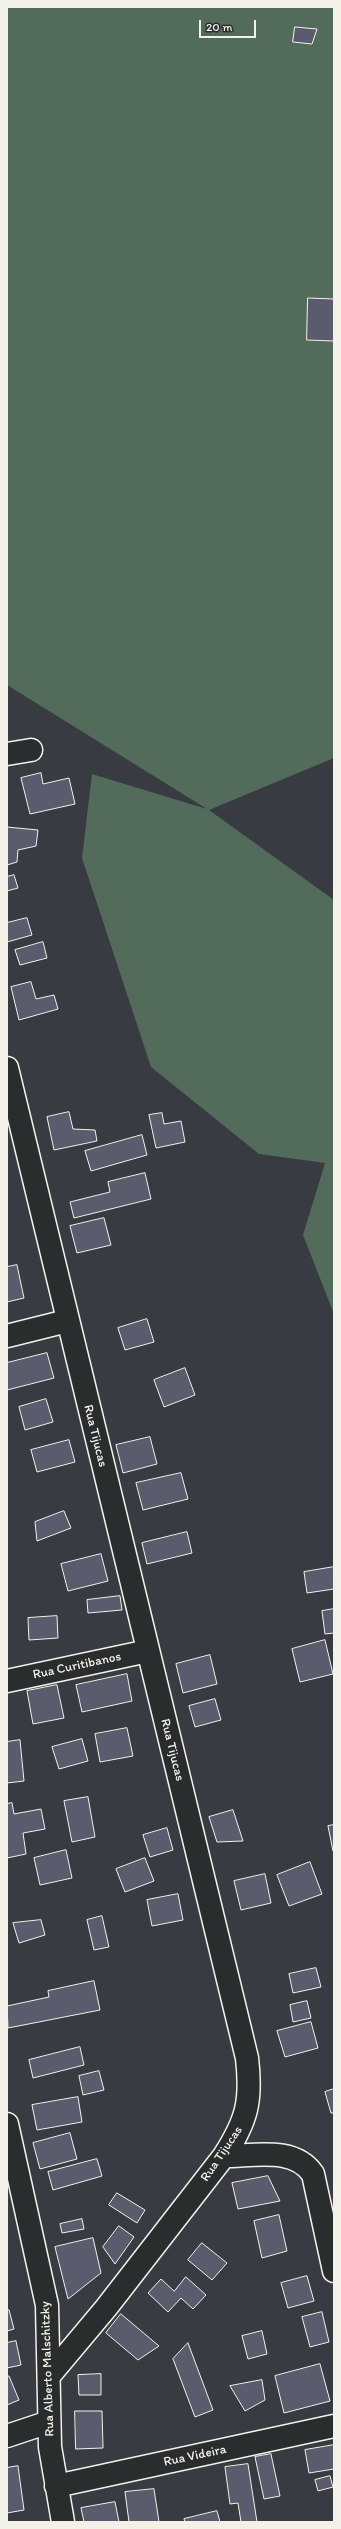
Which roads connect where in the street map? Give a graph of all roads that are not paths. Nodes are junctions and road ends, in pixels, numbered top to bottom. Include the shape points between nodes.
1 (31, 750) dead end
2 (7, 754) edge
3 (7, 1068) edge
4 (67, 1321) junction
5 (7, 1336) edge
6 (148, 1651) junction
7 (7, 1681) edge
8 (7, 2124) edge
9 (224, 2156) junction
10 (334, 2272) edge
11 (49, 2376) junction
12 (49, 2422) junction
13 (334, 2426) edge
14 (7, 2436) edge
15 (56, 2486) junction
16 (63, 2522) edge

1 - 2 street
3 - 4 street, Rua Tijucas
4 - 5 street
4 - 6 street, Rua Tijucas
6 - 7 street, Rua Curitibanos
6 - 9 street, Rua Tijucas via 247,2058 249,2093 246,2116
8 - 11 street, Rua Alberto Malschitzky via 43,2280
9 - 10 street via 284,2155 296,2158 308,2166 313,2174
9 - 11 street, Rua Tijucas via 106,2308
11 - 12 street, Rua Alberto Malschitzky
12 - 14 street
12 - 15 street, Rua Alberto Malschitzky
13 - 15 street, Rua Videira
15 - 16 street, Rua Alberto Malschitzky

